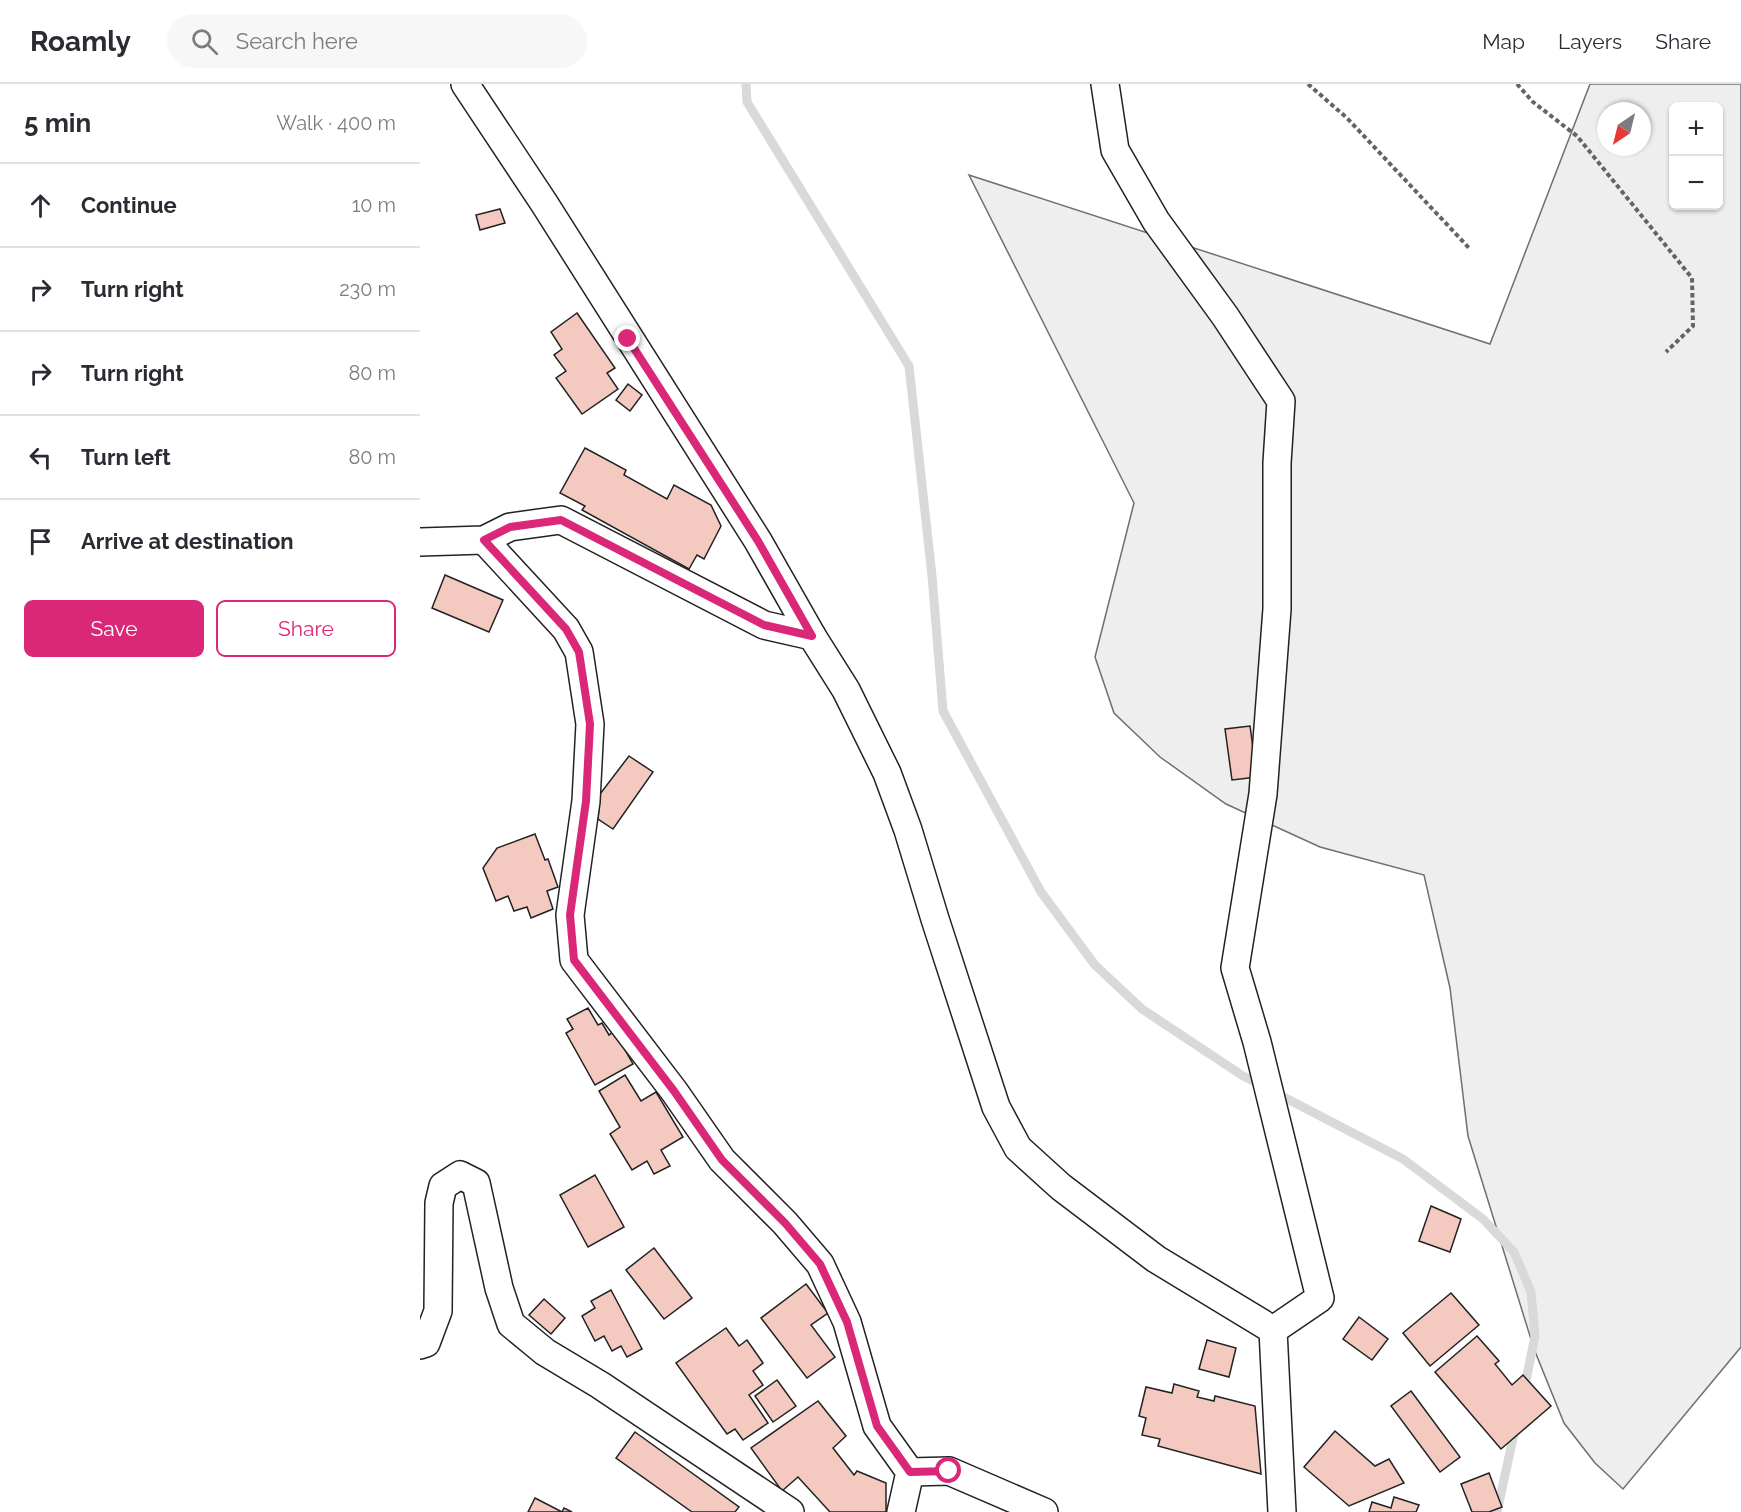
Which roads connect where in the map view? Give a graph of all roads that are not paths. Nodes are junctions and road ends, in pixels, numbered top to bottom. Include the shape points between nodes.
1 (465, 84) edge
2 (1105, 84) edge
3 (484, 540) junction
4 (420, 542) edge
5 (812, 636) junction
6 (1273, 1330) junction
7 (420, 1346) edge
8 (910, 1472) junction
9 (790, 1512) edge
10 (901, 1512) edge
11 (1044, 1512) edge
12 (1282, 1512) edge

1 - 5 street via 758,541
2 - 6 street via 1115,150 1156,221 1281,401 1277,609 1263,794 1235,968 1320,1298
3 - 4 street
3 - 5 street via 510,527 561,520 764,625
3 - 8 street via 566,629 579,652 590,724 586,801 570,915 574,960 722,1160 820,1264 847,1322 877,1426
5 - 6 street via 846,690 886,773 908,830 996,1107 1018,1148 1060,1187 1156,1259
6 - 12 street
7 - 9 street via 426,1343 438,1311 439,1203 443,1186 460,1175 476,1183 511,1324 545,1352
8 - 10 street
8 - 11 street via 949,1471

